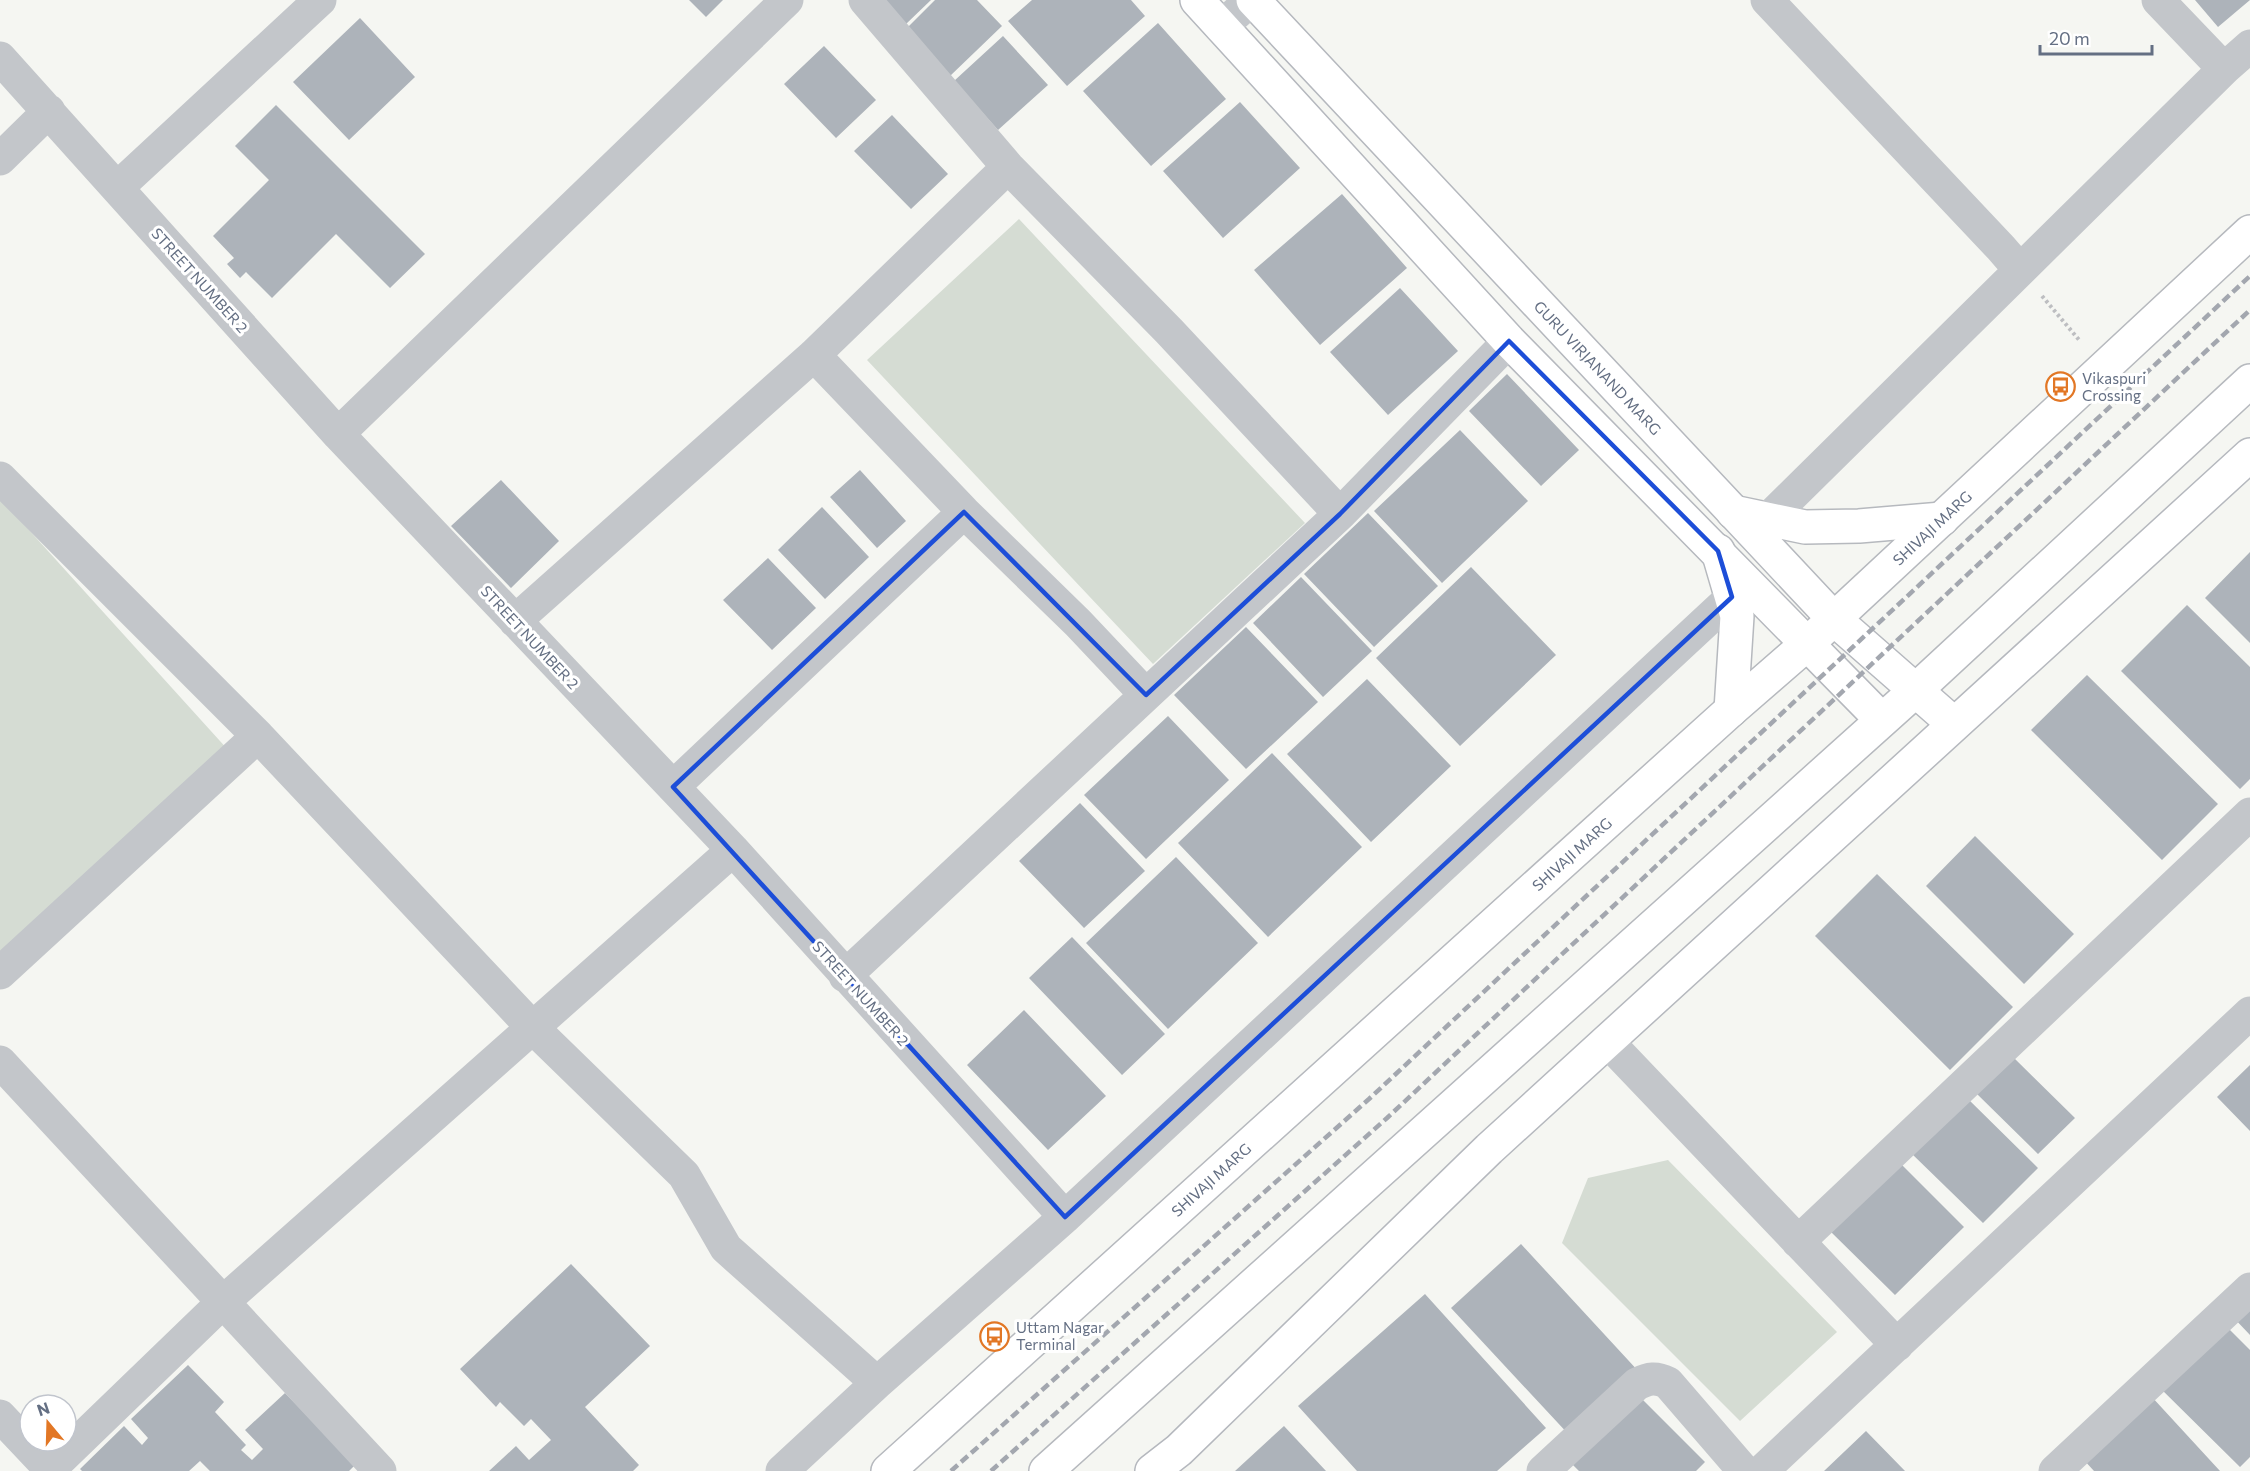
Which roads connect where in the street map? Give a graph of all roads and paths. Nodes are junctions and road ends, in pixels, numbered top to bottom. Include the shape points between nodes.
1 (320, 0) edge
2 (787, 0) edge
3 (866, 0) edge
4 (1197, 0) edge
5 (1252, 0) edge
6 (1767, 0) edge
7 (2158, 0) edge
8 (1221, 27) junction
9 (2250, 46) edge
10 (0, 58) edge
11 (2224, 69) junction
12 (49, 111) junction
13 (0, 159) edge
14 (1008, 167) junction
15 (117, 188) junction
16 (2250, 232) edge
17 (2020, 270) junction
18 (1509, 341) junction
19 (814, 355) junction
20 (2104, 369) junction
21 (2250, 381) edge
22 (338, 434) junction
23 (2250, 455) edge
24 (0, 478) edge
25 (964, 512) junction
26 (1733, 512) junction
27 (1340, 514) junction
28 (1768, 519) junction
29 (1942, 519) junction
30 (1718, 551) junction
31 (1732, 597) junction
32 (1833, 618) junction
33 (515, 621) junction
34 (1807, 644) junction
35 (1916, 690) junction
36 (1146, 695) junction
37 (1731, 710) junction
38 (1882, 720) junction
39 (1954, 724) junction
40 (258, 736) junction
41 (673, 788) junction
42 (2250, 814) edge
43 (733, 850) junction
44 (0, 973) edge
45 (845, 976) junction
46 (2250, 1013) edge
47 (533, 1028) junction
48 (1607, 1041) junction
49 (0, 1062) edge
50 (1065, 1217) junction
51 (1798, 1242) junction
52 (2250, 1289) edge
53 (223, 1302) junction
54 (1897, 1345) junction
55 (877, 1383) junction
56 (0, 1416) edge
57 (0, 1444) edge
58 (43, 1470) edge
59 (380, 1471) edge
60 (782, 1471) edge
61 (888, 1471) edge
62 (1046, 1471) edge
63 (1152, 1471) edge
64 (1542, 1471) edge
65 (1744, 1471) edge
66 (1762, 1471) edge
67 (2055, 1471) edge

1 - 15 street
2 - 22 street
3 - 14 street
4 - 8 main road
5 - 8 street
5 - 26 main road, GURU VIRJANAND MARG
6 - 17 street
7 - 11 street
8 - 18 main road
9 - 11 street
10 - 12 street, STREET NUMBER 2
11 - 17 street
12 - 13 street
12 - 15 street, STREET NUMBER 2
14 - 19 street
14 - 27 street
15 - 22 street, STREET NUMBER 2
16 - 20 main road, SHIVAJI MARG
17 - 20 path
17 - 28 street
18 - 27 street
18 - 30 main road
19 - 25 street
19 - 33 street
20 - 29 main road, SHIVAJI MARG
21 - 35 main road
22 - 33 street, STREET NUMBER 2
23 - 39 main road
24 - 40 street
25 - 36 street
25 - 41 street
26 - 28 main road
26 - 32 main road, GURU VIRJANAND MARG
27 - 36 street
28 - 29 main road via 1805,526
29 - 32 main road, SHIVAJI MARG
30 - 31 main road
30 - 34 main road
31 - 37 main road via 1737,616
31 - 50 street
32 - 34 main road, SHIVAJI MARG
32 - 35 main road, GURU VIRJANAND MARG
33 - 41 street, STREET NUMBER 2
34 - 37 main road, SHIVAJI MARG
34 - 38 main road
35 - 38 main road
35 - 39 main road, GURU VIRJANAND MARG
36 - 45 street
37 - 61 main road, SHIVAJI MARG
38 - 62 main road
39 - 48 main road
40 - 44 street
40 - 47 street
41 - 43 street, STREET NUMBER 2
42 - 51 street
43 - 45 street, STREET NUMBER 2
43 - 47 street
45 - 50 street, STREET NUMBER 2
46 - 54 street
47 - 53 street
47 - 55 street via 684,1175 726,1248
48 - 51 street
48 - 63 main road via 1489,1149 1179,1450
49 - 53 street
50 - 55 street
51 - 54 street
52 - 67 street
53 - 58 street
53 - 59 street
54 - 66 street
55 - 60 street
56 - 58 street
57 - 58 street
64 - 65 street via 1637,1384 1659,1378 1668,1383

